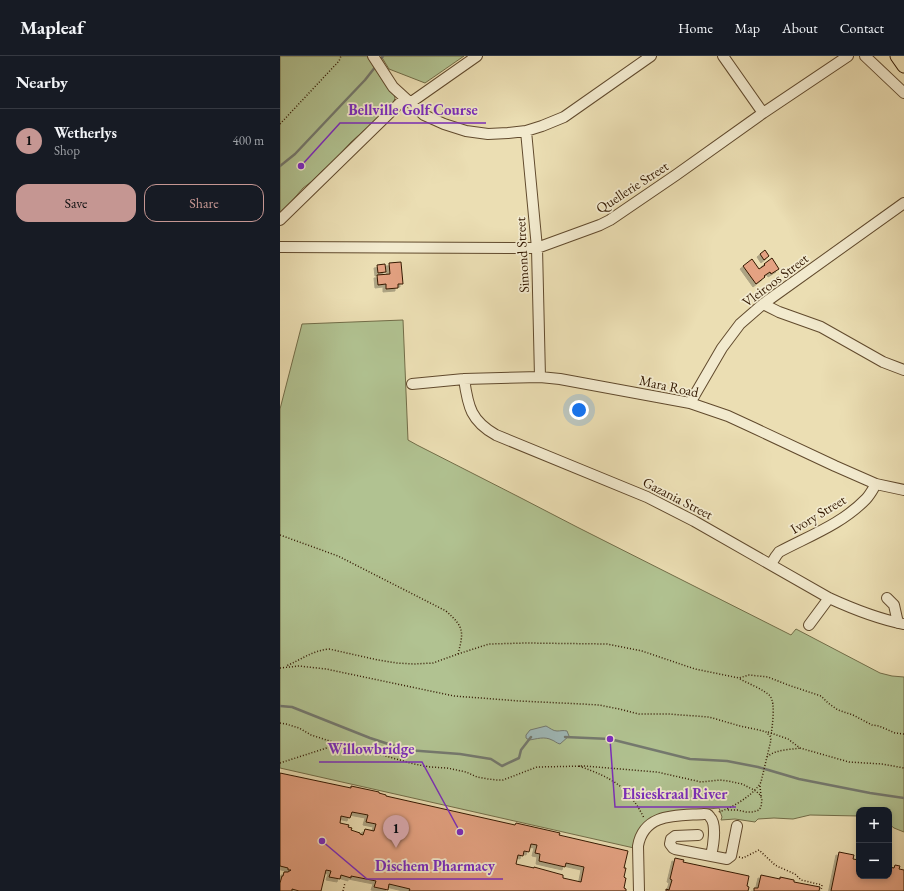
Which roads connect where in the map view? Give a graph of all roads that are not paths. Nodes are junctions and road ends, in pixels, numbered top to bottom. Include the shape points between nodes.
1 (373, 56) edge
2 (477, 56) edge
3 (651, 56) edge
4 (723, 56) edge
5 (848, 56) edge
6 (865, 56) edge
7 (897, 56) edge
8 (904, 66) edge
9 (904, 93) edge
10 (408, 101) junction
11 (763, 114) junction
12 (526, 131) junction
13 (904, 203) edge
14 (280, 220) edge
15 (280, 247) edge
16 (537, 248) junction
17 (763, 304) junction
18 (904, 370) edge
19 (540, 376) junction
20 (464, 380) junction
21 (412, 384) dead end
22 (690, 403) junction
23 (876, 484) junction
24 (904, 490) edge
25 (771, 564) junction
26 (829, 598) junction
27 (887, 598) dead end
28 (901, 624) edge
29 (808, 625) dead end
30 (737, 826) dead end
31 (698, 835) dead end
32 (712, 856) junction
33 (639, 891) edge

1 - 10 street via 393,87
2 - 10 street
3 - 12 street via 564,117
4 - 11 street
5 - 11 street, Quellerie Street
6 - 9 street
7 - 8 main road
10 - 12 street via 424,115 466,131 488,134
10 - 14 street
11 - 16 street, Quellerie Street via 610,220
12 - 16 street, Simond Street
13 - 17 street, Vleiroos Street
15 - 16 street, Quellerie Street
16 - 19 street, Simond Street
17 - 18 street via 821,327 884,362
17 - 22 street, Vleiroos Street via 733,333
19 - 20 street, Mara Road
19 - 22 street, Mara Road
20 - 21 street, Mara Road
20 - 25 street, Gazania Street via 466,396 474,417 496,435 647,497
22 - 23 street, Mara Road via 749,425
23 - 24 street, Mara Road
23 - 25 street, Ivory Street via 866,499 844,517 779,552
25 - 26 street, Gazania Street
26 - 28 street, Gazania Street
26 - 29 street
27 - 28 street via 894,605
30 - 32 street via 731,856 725,859
31 - 32 street via 675,836 670,841 671,846
32 - 33 street via 713,822 710,816 704,814 668,817 653,821 641,835 638,846

